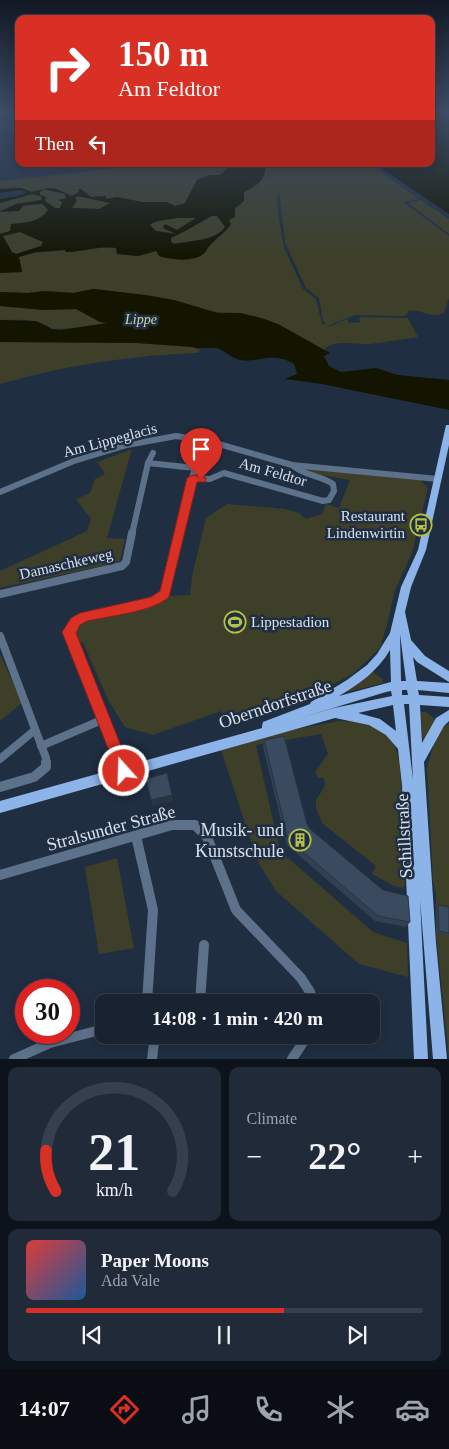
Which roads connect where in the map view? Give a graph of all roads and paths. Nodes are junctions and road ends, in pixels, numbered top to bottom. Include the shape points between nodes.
1 (449, 427) edge
2 (152, 453) dead end
3 (207, 454) dead end
4 (148, 463) junction
5 (292, 465) junction
6 (195, 468) junction
7 (192, 478) junction
8 (438, 479) junction
9 (0, 492) edge
10 (0, 594) edge
11 (400, 612) junction
12 (395, 633) junction
13 (0, 636) edge
14 (406, 642) junction
15 (449, 676) edge
16 (413, 685) junction
17 (396, 686) junction
18 (449, 688) edge
19 (398, 699) junction
20 (414, 699) junction
21 (449, 702) edge
22 (304, 711) junction
23 (334, 713) junction
24 (449, 715) edge
25 (104, 719) junction
26 (35, 730) junction
27 (41, 746) junction
28 (405, 749) junction
29 (0, 759) edge
30 (165, 759) junction
31 (418, 762) junction
32 (124, 771) junction
33 (0, 787) edge
34 (0, 807) edge
35 (136, 836) junction
36 (0, 875) edge
37 (420, 898) junction
38 (204, 945) dead end
39 (148, 994) edge
40 (201, 994) edge
41 (311, 994) edge
42 (95, 1031) edge
43 (154, 1044) edge
44 (302, 1044) edge
45 (14, 1059) edge
46 (152, 1059) edge
47 (292, 1059) edge
48 (421, 1059) edge
49 (440, 1059) edge

1 - 8 main road, Schillstraße
2 - 4 street, Damaschkeweg
3 - 6 street
4 - 6 street
4 - 10 street, Damaschkeweg via 126,562 122,566
5 - 7 street, Am Feldtor via 298,472 333,484 329,500 224,473 210,479
5 - 8 street, Am Lippeglacis
5 - 9 street, Am Lippeglacis via 208,441 176,436 127,445 74,461
6 - 7 street
7 - 25 street via 165,594 151,602 84,617 69,632
8 - 11 main road, Schillstraße via 422,550 406,587
11 - 12 main road, Schillstraße
11 - 14 main road, Schillstraße
12 - 17 main road, Schillstraße
12 - 22 main road via 371,668
13 - 26 street
14 - 15 main road via 421,659
14 - 16 main road, Schillstraße
16 - 17 main road, Oberndorfstraße
16 - 18 main road, Oberndorfstraße
16 - 20 main road, Schillstraße
17 - 19 main road, Schillstraße
17 - 22 main road, Oberndorfstraße
19 - 20 main road, Oberndorfstraße
19 - 23 main road, Oberndorfstraße
19 - 28 main road, Schillstraße
20 - 21 main road, Oberndorfstraße
20 - 31 main road, Schillstraße
22 - 30 main road, Oberndorfstraße
23 - 28 main road via 381,724
23 - 30 main road, Oberndorfstraße
24 - 31 main road via 440,722
25 - 27 street
25 - 32 street
26 - 27 street
26 - 29 street
27 - 33 street via 46,767 41,773
28 - 37 main road, Schillstraße
30 - 32 main road, Oberndorfstraße
31 - 37 main road, Schillstraße
32 - 34 main road, Oberndorfstraße
35 - 36 street, Stralsunder Straße
35 - 39 street via 153,910
35 - 41 street, Stralsunder Straße via 172,825 195,825 207,837 236,910 302,978
37 - 48 main road, Schillstraße
37 - 49 main road, Schillstraße
38 - 40 street
42 - 45 street via 50,1043
43 - 46 street
44 - 47 street

